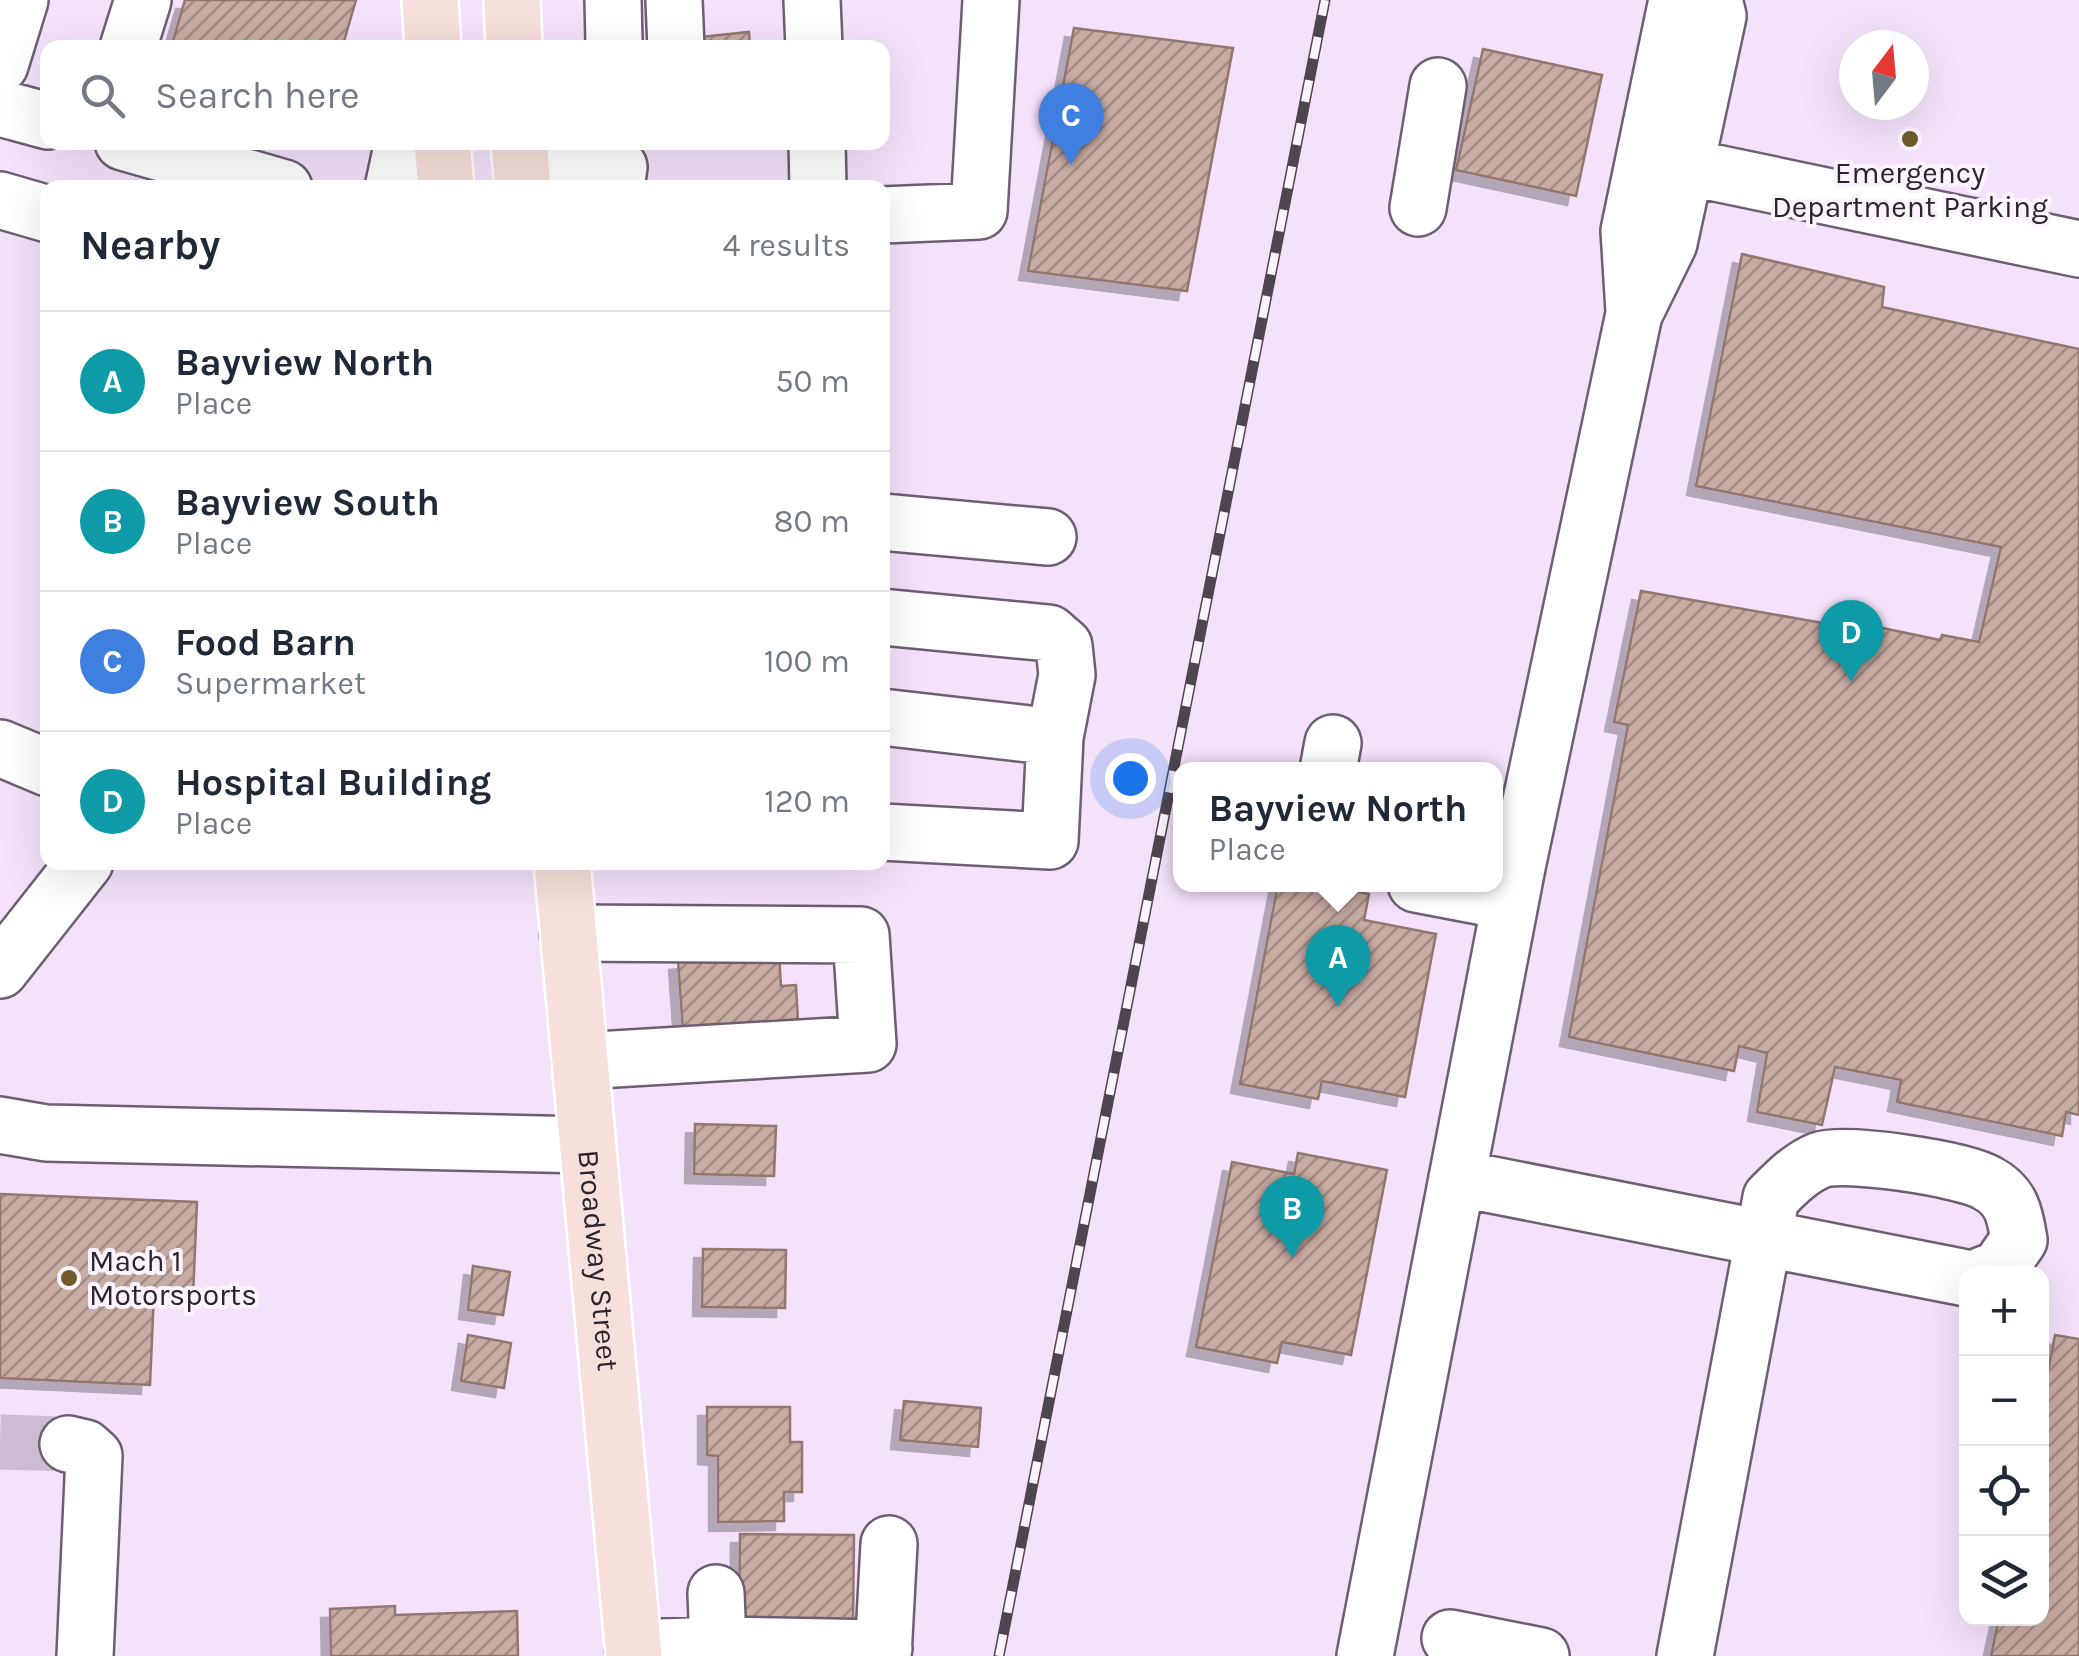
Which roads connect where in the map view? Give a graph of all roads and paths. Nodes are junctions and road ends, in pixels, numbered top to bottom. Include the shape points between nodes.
1 (20, 0) edge
2 (143, 0) edge
3 (512, 0) edge
4 (674, 0) edge
5 (812, 0) edge
6 (991, 0) edge
7 (1677, 0) edge
8 (1714, 0) edge
9 (130, 40) edge
10 (514, 40) edge
11 (676, 40) edge
12 (814, 40) edge
13 (0, 64) edge
14 (1438, 86) dead end
15 (0, 108) edge
16 (40, 120) edge
17 (151, 150) edge
18 (401, 150) edge
19 (443, 150) edge
20 (816, 150) edge
21 (618, 166) edge
22 (1686, 167) junction
23 (521, 168) edge
24 (256, 180) edge
25 (395, 180) edge
26 (445, 180) edge
27 (818, 180) edge
28 (0, 200) edge
29 (1418, 208) dead end
30 (40, 212) edge
31 (890, 215) edge
32 (2079, 249) edge
33 (1634, 314) junction
34 (890, 523) edge
35 (1048, 536) dead end
36 (890, 618) edge
37 (890, 718) edge
38 (1055, 736) junction
39 (0, 748) edge
40 (40, 765) edge
41 (890, 832) edge
42 (79, 870) edge
43 (563, 870) edge
44 (1507, 878) edge
45 (568, 933) junction
46 (0, 970) edge
47 (580, 1061) junction
48 (0, 1125) edge
49 (587, 1145) junction
50 (1457, 1178) junction
51 (1762, 1240) junction
52 (2001, 1266) edge
53 (1959, 1277) edge
54 (68, 1444) dead end
55 (889, 1544) dead end
56 (1450, 1638) dead end
57 (633, 1652) edge
58 (884, 1652) edge
59 (85, 1656) edge
60 (1364, 1656) edge
61 (1541, 1656) edge
62 (1685, 1656) edge

1 - 13 street
2 - 9 street
3 - 10 main road
4 - 11 street
5 - 12 street
6 - 31 street via 979,211
7 - 33 street via 1629,230
8 - 22 street via 1718,16
14 - 29 street
15 - 16 street
17 - 24 street
18 - 25 street
19 - 26 main road
20 - 27 street
21 - 23 street
22 - 32 street
22 - 33 street via 1669,243
28 - 30 street
33 - 44 street
34 - 35 street
36 - 38 street via 1049,633 1064,646 1066,675
37 - 38 street
38 - 41 street via 1050,841
39 - 40 street
42 - 46 street
43 - 45 main road, Broadway Street
44 - 50 street
45 - 47 main road, Broadway Street
45 - 47 street via 861,935 868,1044
47 - 49 main road, Broadway Street
48 - 49 street via 46,1133
49 - 57 main road, Broadway Street
50 - 51 street
50 - 60 street
51 - 52 street via 1771,1198 1795,1174 1821,1160 1858,1155 1986,1182 2014,1206 2019,1240
51 - 53 street
51 - 62 street
54 - 59 street via 94,1456
55 - 58 street
56 - 61 street
57 - 58 street via 717,1619

